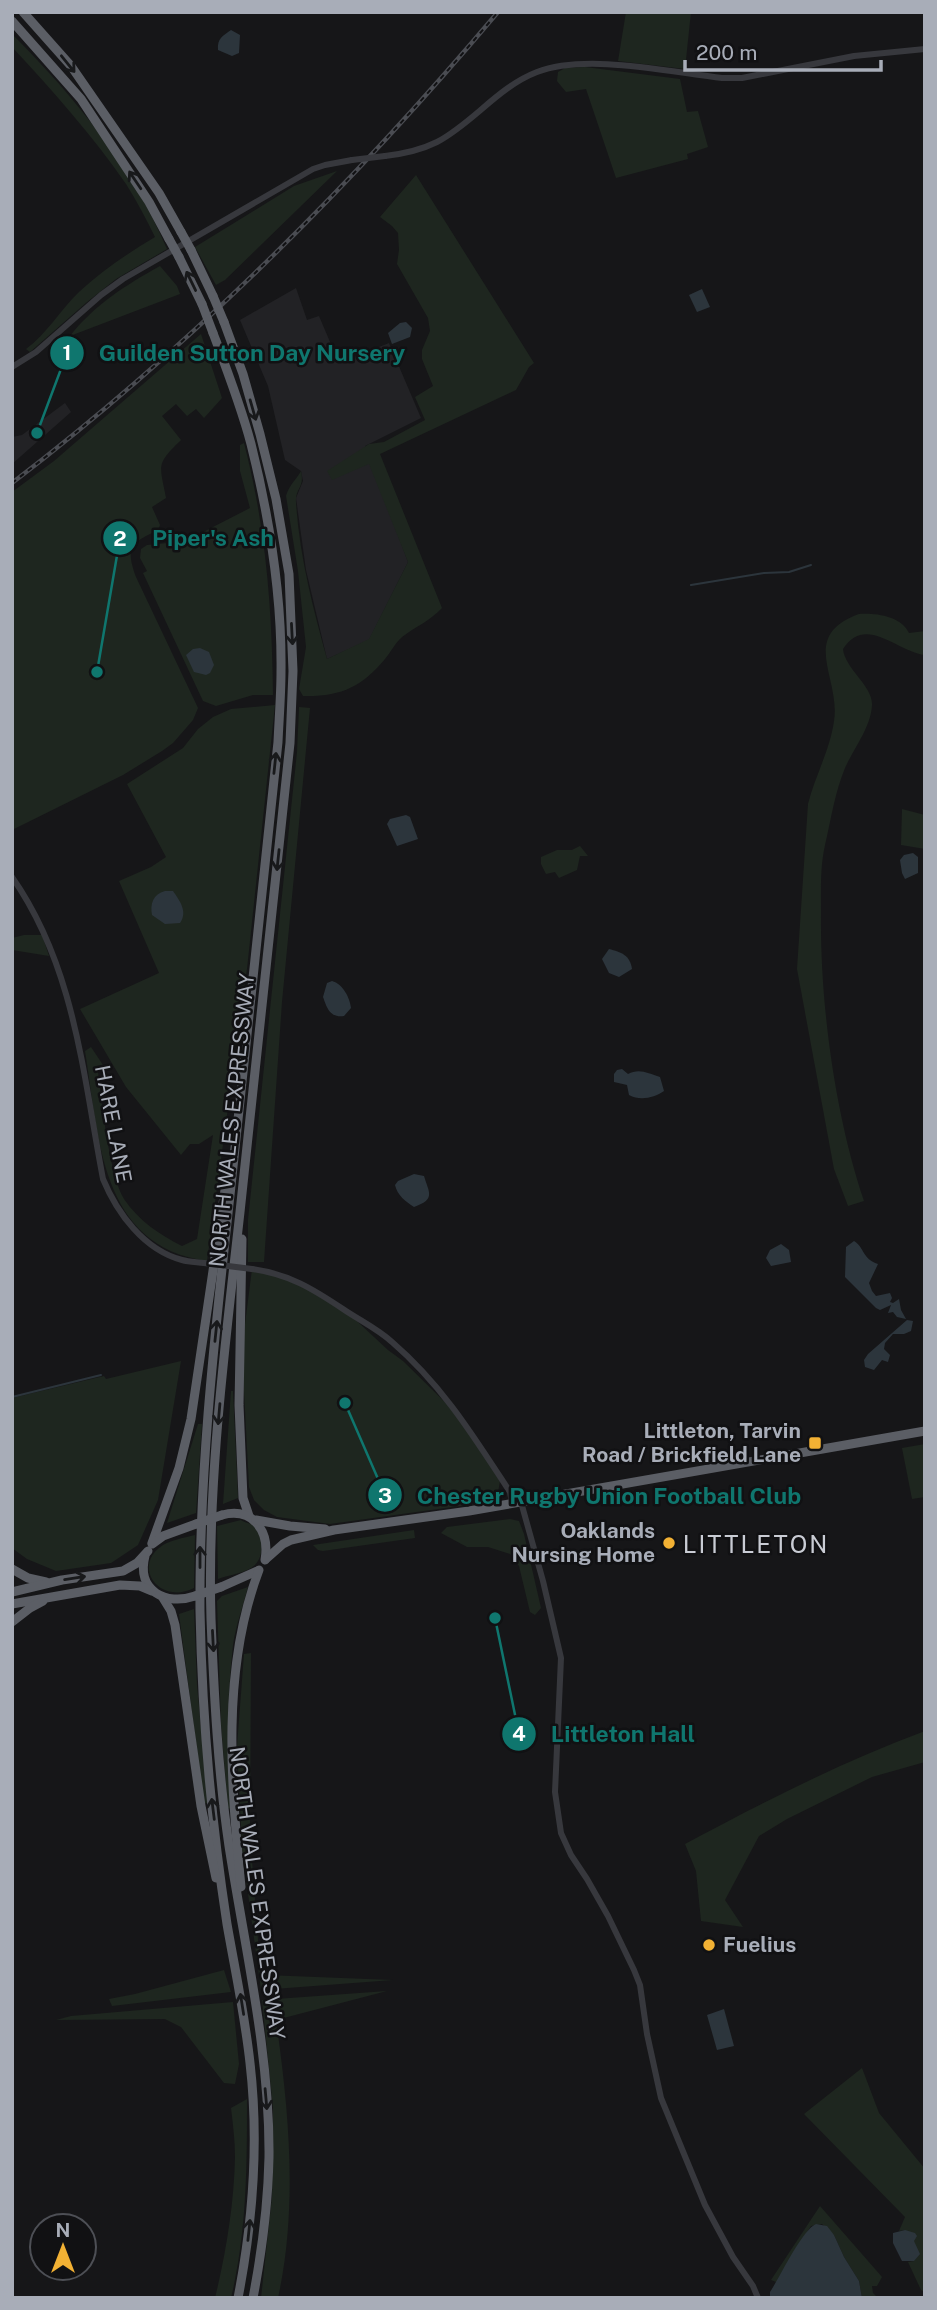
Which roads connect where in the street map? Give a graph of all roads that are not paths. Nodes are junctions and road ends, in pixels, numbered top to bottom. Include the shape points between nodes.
1 (23, 12) edge
2 (12, 21) edge
3 (925, 49) edge
4 (12, 367) edge
5 (12, 877) edge
6 (235, 1148) junction
7 (241, 1200) junction
8 (925, 1431) edge
9 (517, 1502) junction
10 (252, 1518) junction
11 (334, 1530) junction
12 (150, 1547) junction
13 (266, 1559) junction
14 (12, 1569) edge
15 (259, 1570) junction
16 (49, 1583) junction
17 (154, 1591) junction
18 (12, 1592) edge
19 (61, 1594) junction
20 (163, 1598) junction
21 (12, 1604) edge
22 (12, 1622) edge
23 (228, 1925) junction
24 (243, 1935) junction
25 (238, 2298) edge
26 (253, 2298) edge
27 (758, 2298) edge

1 -> 7 highway, NORTH WALES EXPRESSWAY, bridge via 71,66 159,193 191,250 243,374 276,499 289,574 290,743
6 -> 2 highway, NORTH WALES EXPRESSWAY, bridge via 278,742 281,670 266,512 235,391 180,257 81,99
3 - 4 street, bridge via 854,56 742,78 598,63 572,63 536,72 504,90 437,142 313,169 123,279
5 - 9 street, HARE LANE, bridge via 43,928 69,1000 103,1179 121,1215 140,1236 181,1260 286,1276 391,1340 459,1413
6 - 12 highway via 188,1432
23 -> 6 highway, NORTH WALES EXPRESSWAY via 203,1698 200,1554 207,1418
7 - 10 highway via 239,1405 243,1500
7 -> 24 highway, NORTH WALES EXPRESSWAY via 218,1419 211,1617 219,1766
8 - 9 highway
9 - 11 highway
9 - 27 street, HARE LANE via 543,1581 561,1658 555,1792 561,1833 637,1976 656,2080 676,2138 705,2205
10 - 11 highway
10 - 12 highway, bridge via 222,1515 163,1536
10 - 13 highway via 265,1537
11 - 13 highway via 291,1540
16 -> 12 highway via 123,1571
12 - 17 highway via 144,1571
13 - 15 highway
14 - 16 highway
15 - 20 highway, bridge via 195,1596 177,1601
15 - 24 highway via 242,1622 232,1741
16 - 18 highway
17 - 19 highway via 120,1584
17 - 20 highway
19 - 21 highway
19 - 22 highway
20 - 23 highway via 175,1625 201,1806
25 -> 23 highway, NORTH WALES EXPRESSWAY via 252,2205 253,2120 251,2067
24 -> 26 highway, NORTH WALES EXPRESSWAY via 268,2119 266,2206

